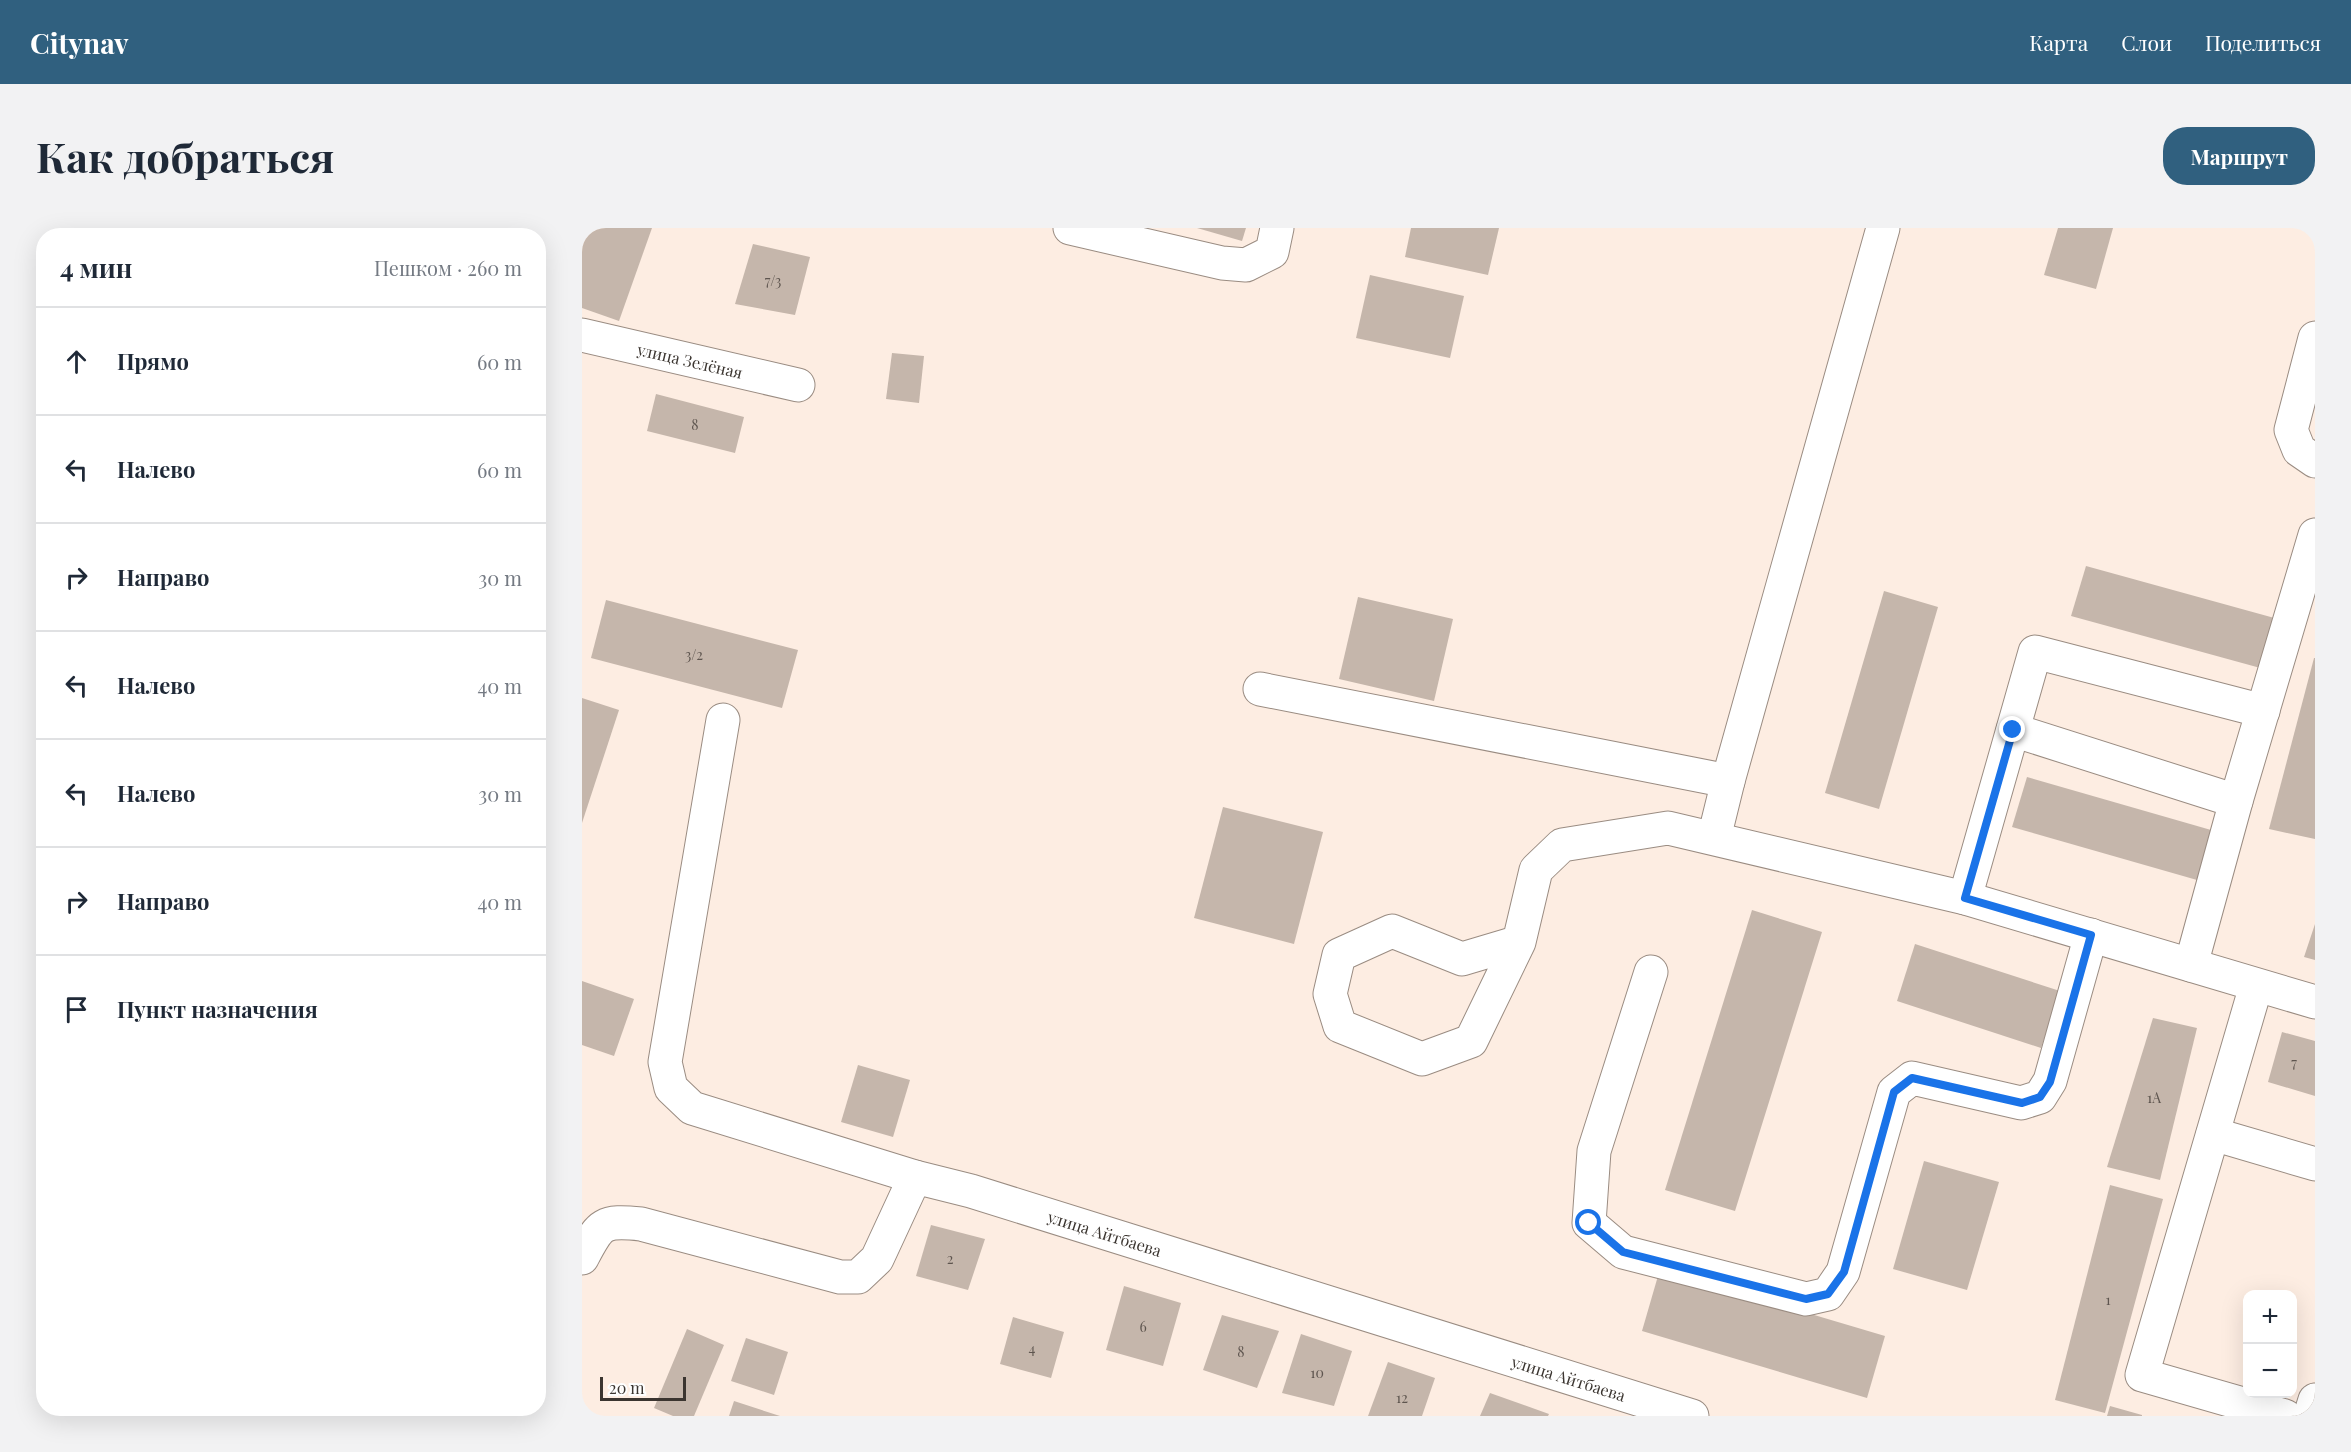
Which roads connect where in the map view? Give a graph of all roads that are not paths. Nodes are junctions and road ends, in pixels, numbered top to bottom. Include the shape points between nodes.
1 (1070, 228) edge
2 (1277, 228) edge
3 (1883, 228) edge
4 (1130, 234) edge
5 (582, 335) edge
6 (2315, 338) edge
7 (798, 385) dead end
8 (2315, 461) edge
9 (2315, 535) edge
10 (1260, 689) dead end
11 (2263, 711) junction
12 (723, 720) dead end
13 (2013, 730) junction
14 (1728, 781) junction
15 (2236, 801) junction
16 (1714, 838) junction
17 (1965, 898) junction
18 (2091, 935) junction
19 (1518, 942) junction
20 (2191, 965) junction
21 (1651, 972) dead end
22 (2256, 986) junction
23 (2315, 1002) edge
24 (2213, 1134) junction
25 (2315, 1164) edge
26 (915, 1177) junction
27 (582, 1258) edge
28 (2315, 1400) edge
29 (1692, 1416) edge
30 (2285, 1416) edge
31 (2310, 1416) edge

1 - 4 street
2 - 4 street via 1272,252 1246,265 1222,263
3 - 14 street
5 - 7 street, улица Зелёная
6 - 8 street via 2292,430 2299,450
9 - 11 street
10 - 14 street
11 - 13 street via 2035,652
11 - 15 street
12 - 26 street, улица Айтбаева via 665,1062 671,1088 692,1108
13 - 15 street
13 - 17 street
14 - 16 street
15 - 20 street
16 - 17 street
16 - 19 street via 1668,828 1562,845 1536,870
17 - 18 street
18 - 20 street
18 - 21 street via 2050,1082 2040,1097 2022,1103 1912,1078 1894,1092 1844,1272 1828,1294 1806,1299 1623,1252 1589,1223 1594,1151
19 - 19 street via 1462,959 1392,931 1339,955 1330,994 1340,1026 1422,1059 1471,1041
20 - 22 street
22 - 23 street
22 - 24 street
24 - 25 street
24 - 30 street via 2142,1375
26 - 27 street via 877,1258 858,1277 840,1276 640,1224 613,1222 597,1230
26 - 29 street, улица Айтбаева via 971,1191
28 - 31 street

